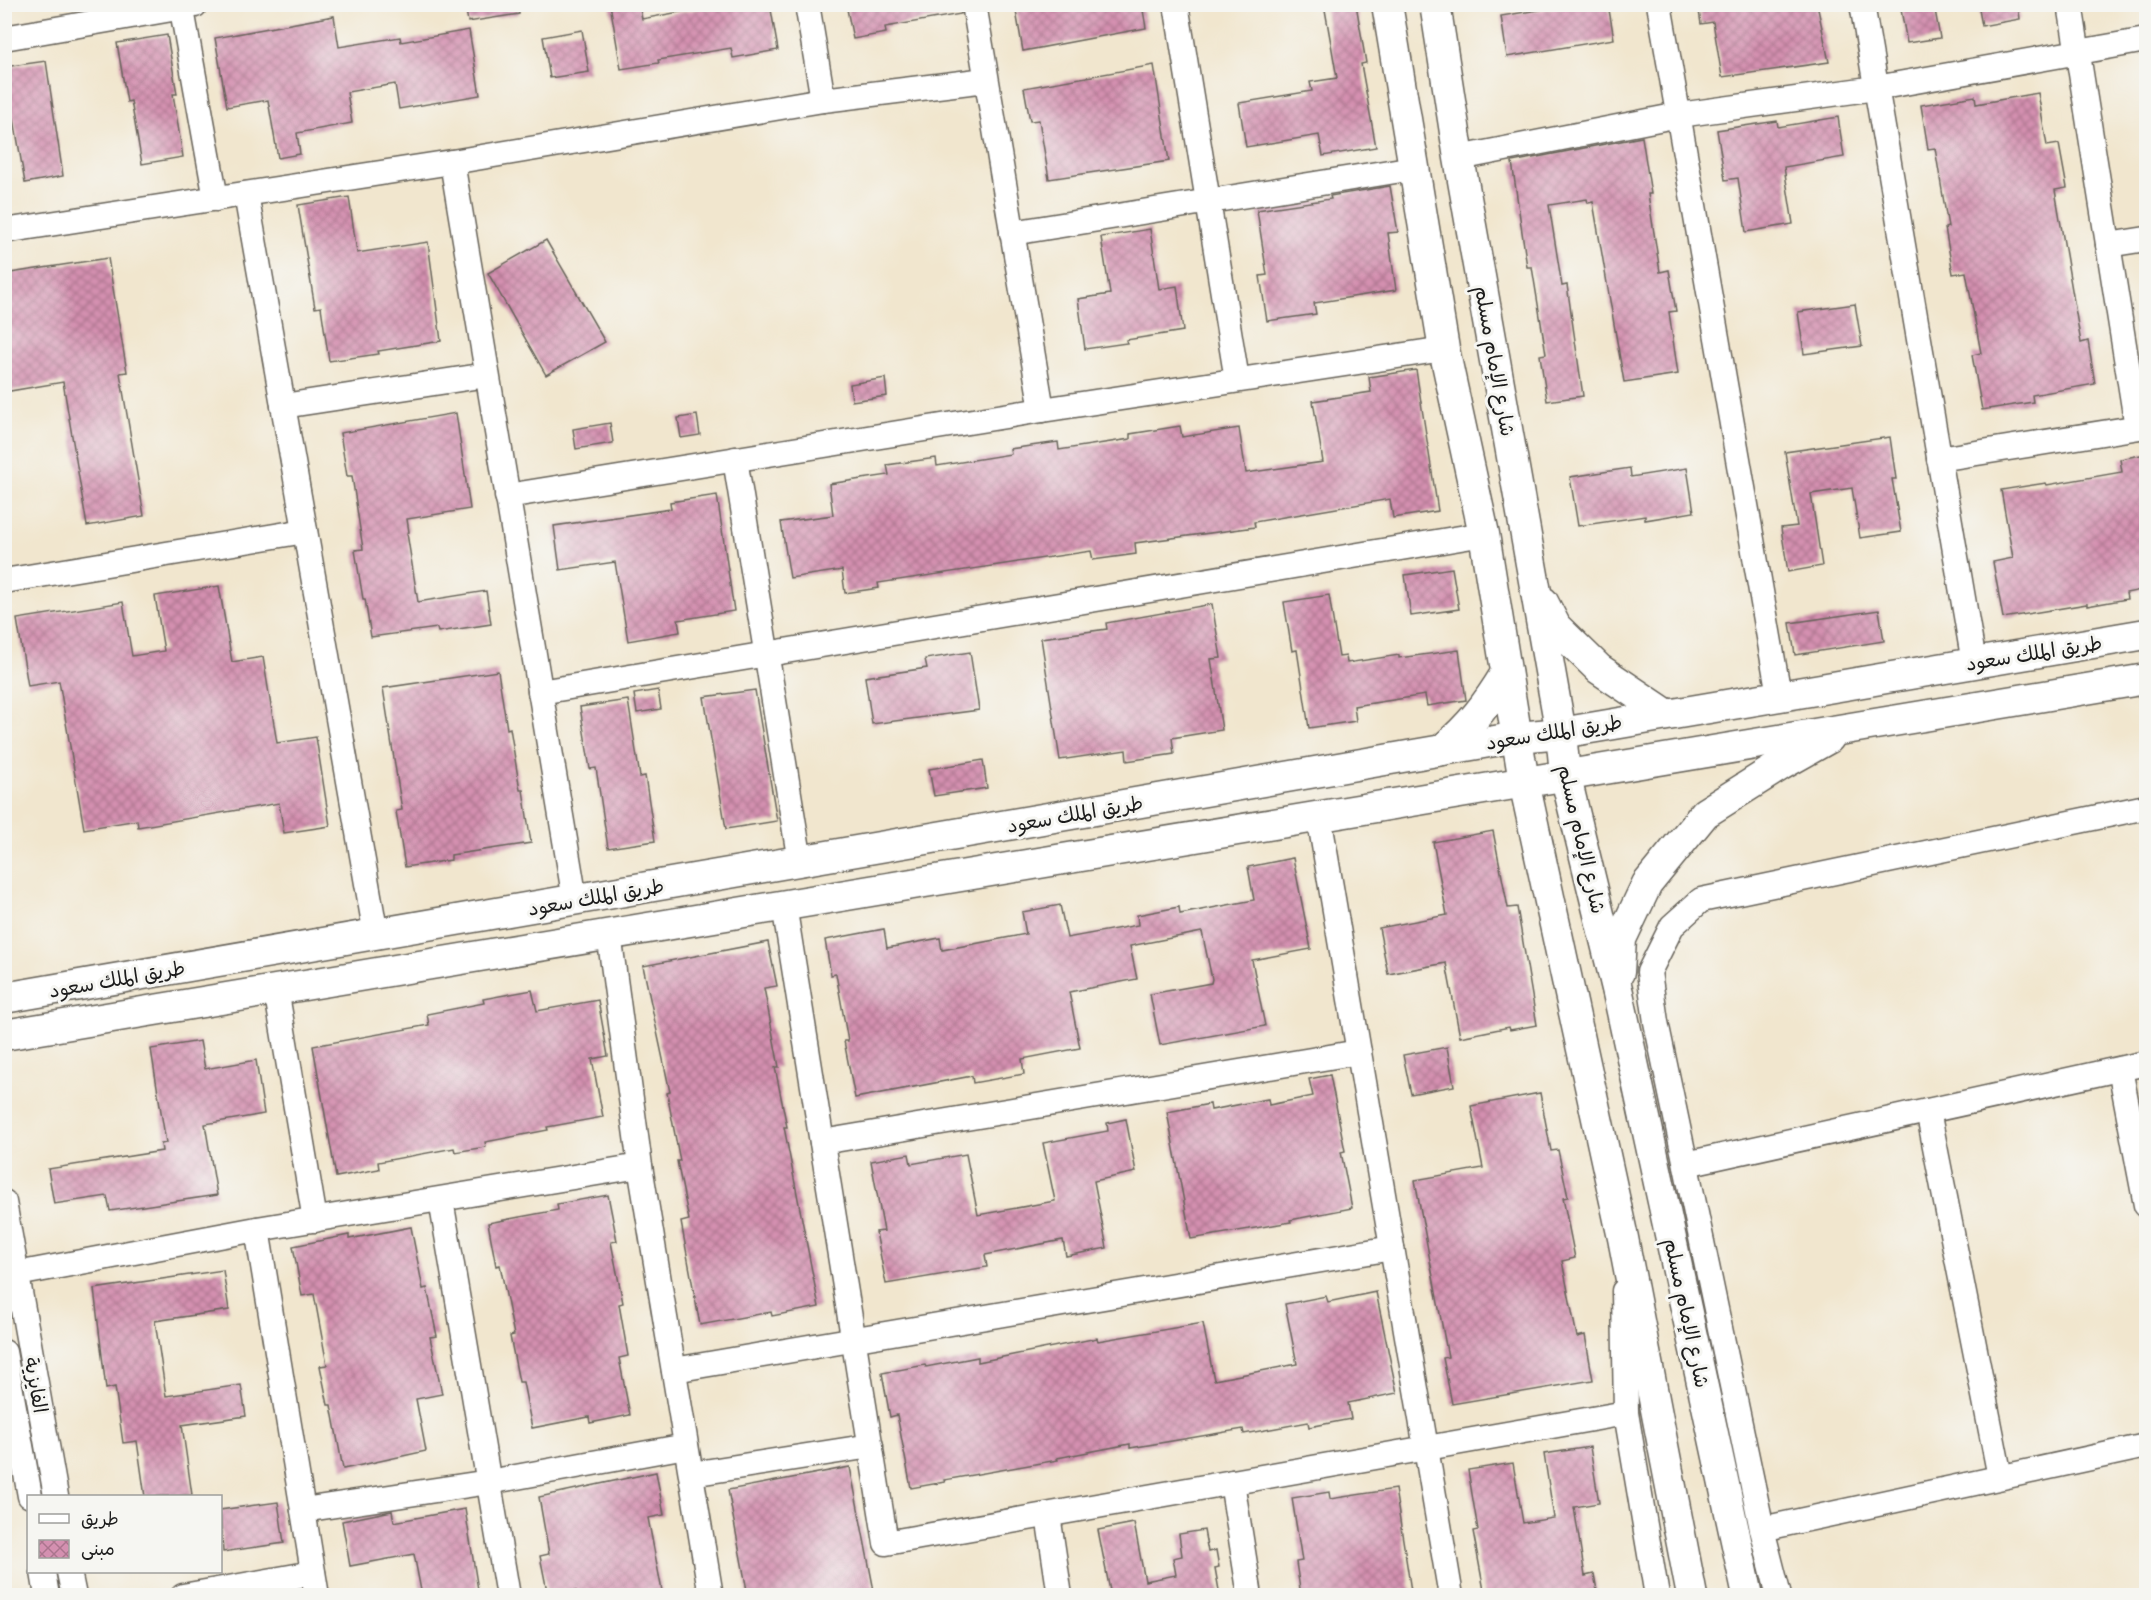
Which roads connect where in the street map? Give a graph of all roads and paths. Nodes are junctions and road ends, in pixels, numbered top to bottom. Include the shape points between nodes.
1 (807, 4) edge
2 (974, 4) edge
3 (1176, 4) edge
4 (1387, 4) edge
5 (1435, 4) edge
6 (1659, 4) edge
7 (1862, 4) edge
8 (2070, 4) edge
9 (186, 5) edge
10 (4, 38) edge
11 (2146, 40) edge
12 (2077, 51) junction
13 (987, 80) junction
14 (1876, 88) junction
15 (823, 100) junction
16 (1679, 115) junction
17 (1459, 158) junction
18 (452, 162) junction
19 (1414, 168) junction
20 (246, 194) junction
21 (216, 199) junction
22 (1208, 203) junction
23 (4, 231) edge
24 (1012, 233) junction
25 (2146, 239) edge
26 (2108, 245) junction
27 (1444, 349) junction
28 (487, 375) junction
29 (1237, 380) junction
30 (283, 406) junction
31 (1042, 410) junction
32 (2142, 426) edge
33 (735, 459) junction
34 (1939, 459) junction
35 (507, 496) junction
36 (305, 531) junction
37 (1484, 534) junction
38 (4, 581) edge
39 (1535, 586) junction
40 (2146, 634) edge
41 (766, 654) junction
42 (1974, 663) junction
43 (1506, 673) junction
44 (2146, 678) edge
45 (540, 692) junction
46 (1779, 695) junction
47 (1665, 714) junction
48 (1848, 728) junction
49 (1561, 733) junction
50 (1518, 737) junction
51 (1442, 750) junction
52 (1565, 774) junction
53 (1524, 782) junction
54 (2146, 807) edge
55 (1320, 816) junction
56 (800, 862) junction
57 (575, 900) junction
58 (784, 905) junction
59 (609, 934) junction
60 (376, 935) junction
61 (276, 989) junction
62 (1618, 993) junction
63 (4, 998) edge
64 (4, 1035) edge
65 (1359, 1053) junction
66 (2146, 1063) edge
67 (2120, 1069) junction
68 (1928, 1111) junction
69 (822, 1142) junction
70 (1686, 1164) junction
71 (640, 1166) junction
72 (441, 1200) junction
73 (4, 1202) edge
74 (2146, 1206) edge
75 (315, 1220) junction
76 (257, 1230) junction
77 (1623, 1238) junction
78 (1392, 1248) junction
79 (17, 1274) junction
80 (854, 1338) junction
81 (4, 1352) edge
82 (674, 1370) junction
83 (1626, 1413) junction
84 (686, 1446) junction
85 (871, 1446) junction
86 (2146, 1446) edge
87 (1426, 1448) junction
88 (691, 1474) junction
89 (2000, 1478) junction
90 (489, 1482) junction
91 (1232, 1482) junction
92 (30, 1495) edge
93 (56, 1495) edge
94 (303, 1510) junction
95 (1048, 1515) junction
96 (1762, 1529) junction
97 (43, 1573) edge
98 (69, 1573) edge
99 (315, 1584) edge
100 (47, 1596) edge
101 (74, 1596) edge
102 (183, 1596) edge
103 (508, 1596) edge
104 (711, 1596) edge
105 (1060, 1596) edge
106 (1250, 1596) edge
107 (1450, 1596) edge
108 (1657, 1596) edge
109 (1692, 1596) edge
110 (1748, 1596) edge
111 (1779, 1596) edge

1 - 15 street
2 - 13 street
3 - 22 street
4 - 19 main road
5 - 17 main road, شارع الإمام مسلم
6 - 16 street
7 - 14 street
8 - 12 street
9 - 10 street
9 - 21 street
11 - 12 street
12 - 14 street
12 - 26 street
13 - 15 street
13 - 24 street
14 - 16 street
14 - 34 street
15 - 18 street
16 - 17 street
16 - 46 street
17 - 39 main road, شارع الإمام مسلم
18 - 20 street
18 - 28 street
19 - 22 street
19 - 27 main road
20 - 21 street
20 - 30 street
21 - 23 street
22 - 24 street
22 - 29 street
24 - 31 street
25 - 26 street
26 - 32 street
27 - 29 street
27 - 37 main road
28 - 30 street
28 - 35 street
29 - 31 street
30 - 36 street
31 - 33 street
32 - 34 street
33 - 35 street
33 - 41 street
34 - 42 street
35 - 45 street
36 - 38 street
36 - 60 street
37 - 41 street
37 - 43 main road
39 - 47 main road via 1556,627 1599,669
39 - 49 main road, شارع الإمام مسلم
40 - 42 main road, طريق الملك سعود
41 - 45 street
41 - 56 street
42 - 46 main road, طريق الملك سعود
43 - 50 main road
43 - 51 main road via 1488,704
44 - 48 main road, طريق الملك سعود
45 - 57 street
46 - 47 main road, طريق الملك سعود
47 - 49 main road, طريق الملك سعود
48 - 52 main road, طريق الملك سعود
48 - 62 main road via 1705,813 1647,884 1621,939
49 - 50 main road, طريق الملك سعود
49 - 52 main road, شارع الإمام مسلم
50 - 51 main road, طريق الملك سعود
50 - 53 main road
51 - 56 main road, طريق الملك سعود
52 - 53 main road, طريق الملك سعود
52 - 62 main road, شارع الإمام مسلم
53 - 55 main road, طريق الملك سعود
53 - 77 main road
54 - 70 street via 1701,900 1672,926 1648,972
55 - 58 main road, طريق الملك سعود
55 - 65 street
56 - 57 main road, طريق الملك سعود
57 - 60 main road, طريق الملك سعود
58 - 59 main road, طريق الملك سعود
58 - 69 street
59 - 61 main road, طريق الملك سعود
59 - 71 street
60 - 63 main road, طريق الملك سعود
61 - 64 main road, طريق الملك سعود
61 - 75 street
62 - 110 main road, شارع الإمام مسلم
65 - 69 street
65 - 78 street
66 - 67 street
67 - 68 street
67 - 74 street
68 - 70 street
68 - 89 street
69 - 80 street
70 - 96 street
71 - 72 street
71 - 82 street
72 - 75 street
72 - 90 street
73 - 79 street, الفايزية
75 - 76 street
76 - 79 street
76 - 94 street
77 - 83 street
77 - 109 main road
78 - 80 street
78 - 87 street
79 - 93 street, الفايزية
80 - 82 street
80 - 85 street
81 - 92 street, الفايزية
82 - 84 street
83 - 87 street
83 - 108 street
84 - 88 street
84 - 90 street
85 - 88 street
85 - 95 street via 886,1543
86 - 89 street
87 - 91 street
87 - 107 street
88 - 104 street
89 - 96 street
90 - 94 street
90 - 103 street
91 - 95 street
91 - 106 street
94 - 99 street
95 - 105 street
96 - 111 street
97 - 100 street
98 - 101 street
99 - 102 street

